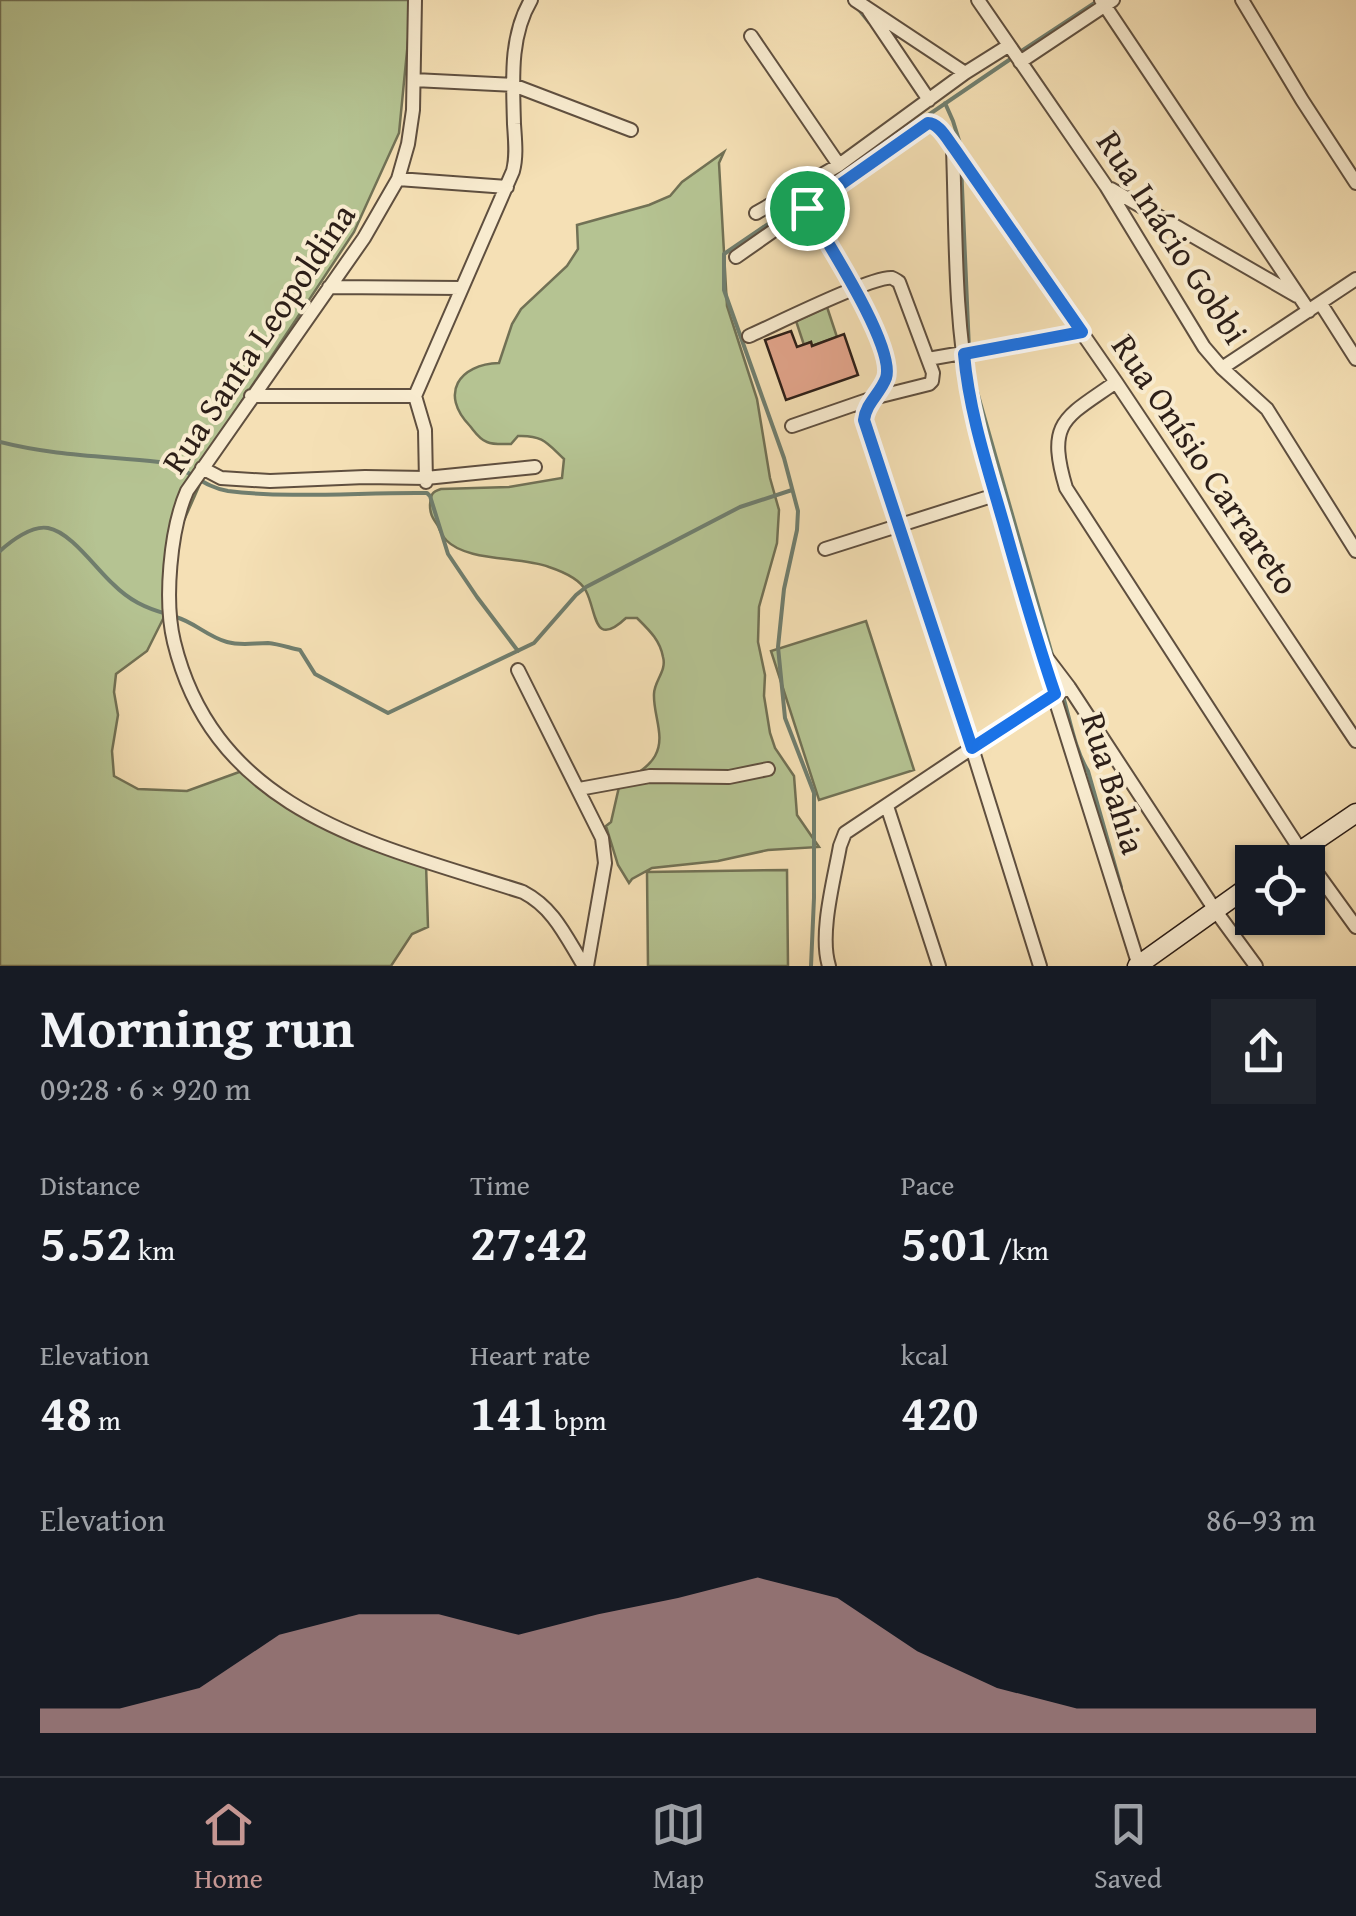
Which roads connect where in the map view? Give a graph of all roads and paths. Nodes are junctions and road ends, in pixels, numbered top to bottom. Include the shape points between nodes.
1 (415, 0) edge
2 (532, 0) edge
3 (978, 0) edge
4 (1242, 0) edge
5 (860, 2) edge
6 (1106, 2) edge
7 (751, 36) dead end
8 (1008, 46) junction
9 (1020, 62) junction
10 (966, 73) junction
11 (414, 80) junction
12 (514, 85) junction
13 (924, 104) junction
14 (631, 130) dead end
15 (954, 149) junction
16 (840, 164) junction
17 (398, 179) junction
18 (1356, 183) edge
19 (1106, 186) junction
20 (506, 187) junction
21 (802, 200) junction
22 (756, 213) dead end
23 (736, 256) dead end
24 (1356, 279) edge
25 (330, 287) junction
26 (462, 288) junction
27 (855, 288) junction
28 (1299, 297) junction
29 (1315, 307) junction
30 (1082, 332) junction
31 (749, 336) dead end
32 (964, 354) junction
33 (1356, 359) edge
34 (928, 360) junction
35 (1222, 368) junction
36 (1116, 382) junction
37 (251, 396) junction
38 (415, 396) junction
39 (873, 398) junction
40 (792, 426) dead end
41 (534, 467) dead end
42 (202, 468) junction
43 (426, 481) junction
44 (995, 495) junction
45 (898, 526) junction
46 (825, 549) dead end
47 (1356, 550) edge
48 (1039, 648) junction
49 (518, 670) dead end
50 (1069, 687) junction
51 (1055, 694) junction
52 (1356, 742) edge
53 (972, 748) junction
54 (768, 770) dead end
55 (579, 789) junction
56 (887, 806) junction
57 (1356, 812) edge
58 (1297, 845) edge
59 (1309, 845) edge
60 (1325, 884) edge
61 (1235, 896) edge
62 (1215, 910) junction
63 (1356, 926) edge
64 (586, 966) edge
65 (829, 966) edge
66 (939, 966) edge
67 (1040, 966) edge
68 (1138, 966) edge
69 (1256, 966) edge

1 - 11 street, Rua Santa Leopoldina
2 - 12 street via 518,27
3 - 8 street, Rua Inácio Gobbi
4 - 18 street
5 - 10 street
5 - 13 street
6 - 9 street
6 - 28 street
7 - 16 street
8 - 9 street, Rua Inácio Gobbi
8 - 10 street
9 - 19 street, Rua Inácio Gobbi
10 - 13 street
11 - 12 street
11 - 17 street, Rua Santa Leopoldina
12 - 14 street
12 - 20 street via 515,163
13 - 16 street
15 - 21 street via 928,123
15 - 30 street, Rua Onísio Carrareto
15 - 32 street, Rua Bahia
16 - 21 street
17 - 20 street
17 - 25 street, Rua Santa Leopoldina
19 - 28 street
19 - 35 street, Rua Inácio Gobbi
20 - 26 street
21 - 22 street
21 - 23 street
21 - 27 street
24 - 29 street
25 - 26 street
25 - 37 street, Rua Santa Leopoldina
26 - 38 street
27 - 31 street
27 - 34 street via 896,279
27 - 39 path via 886,356 886,377
28 - 29 street
29 - 33 street
29 - 35 street
30 - 32 street
30 - 36 street, Rua Onísio Carrareto
32 - 34 street
32 - 44 street, Rua Bahia
34 - 39 street via 930,384
35 - 47 street, Rua Inácio Gobbi via 1267,409
36 - 52 street, Rua Onísio Carrareto
36 - 58 street via 1062,425 1056,445 1066,488
37 - 38 street
37 - 42 street, Rua Santa Leopoldina
38 - 43 street via 425,430
39 - 40 street
39 - 45 street via 864,420
41 - 43 street
42 - 43 street via 221,478
42 - 64 street, Rua Santa Leopoldina via 177,519 169,603 178,659 216,736 254,777 350,835 537,899
44 - 45 street
44 - 48 street, Rua Bahia
45 - 46 street
45 - 53 street
48 - 50 street
48 - 51 street, Rua Bahia
49 - 55 street
50 - 51 street
50 - 62 street
51 - 53 street
51 - 68 street, Rua Bahia
53 - 56 street
53 - 67 street
54 - 55 street via 729,777 650,776
55 - 64 street via 605,850
56 - 65 street via 842,837 825,939
56 - 66 street
57 - 59 street
60 - 63 street
61 - 62 street
62 - 68 street
62 - 69 street

